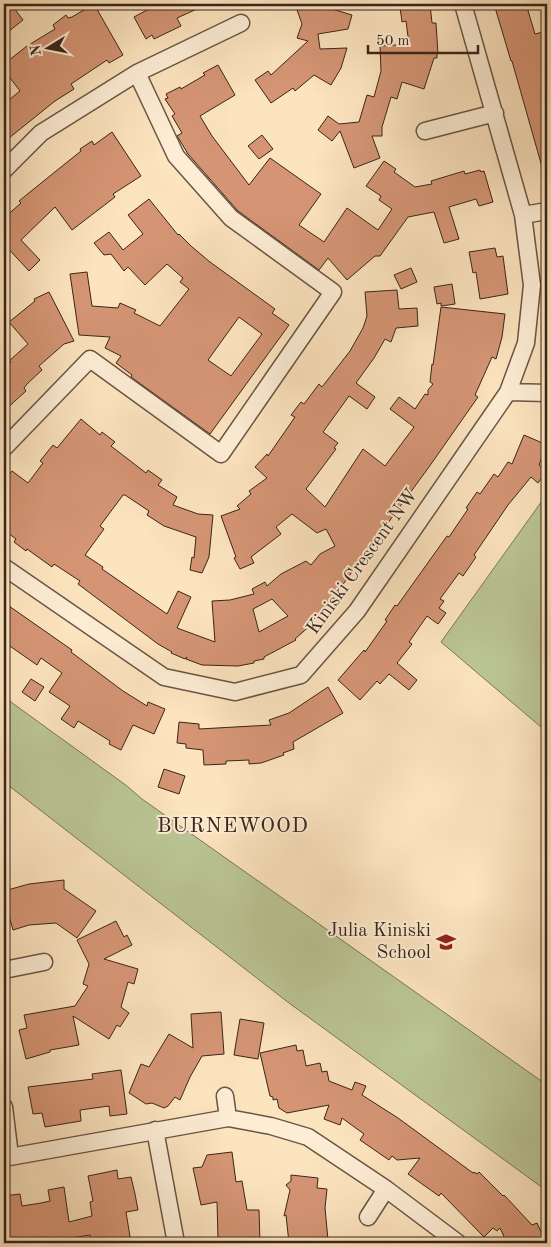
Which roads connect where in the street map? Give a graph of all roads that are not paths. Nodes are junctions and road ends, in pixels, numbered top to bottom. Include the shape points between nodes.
1 (463, 4) edge
2 (241, 23) dead end
3 (137, 73) junction
4 (495, 113) junction
5 (426, 131) dead end
6 (4, 170) edge
7 (547, 212) edge
8 (523, 215) junction
9 (508, 392) junction
10 (547, 393) edge
11 (4, 448) edge
12 (4, 567) edge
13 (44, 962) dead end
14 (4, 970) edge
15 (225, 1096) dead end
16 (4, 1107) edge
17 (228, 1118) junction
18 (155, 1130) junction
19 (7, 1157) edge
20 (386, 1189) junction
21 (368, 1217) dead end
22 (176, 1243) edge
23 (458, 1243) edge

1 - 4 street, Kiniski Crescent NW
2 - 3 street
3 - 6 street via 41,134
3 - 11 street via 176,156 231,218 333,292 221,454 90,360
4 - 5 street
4 - 8 street, Kiniski Crescent NW
7 - 8 street
8 - 9 street, Kiniski Crescent NW via 532,285 526,343
9 - 10 street
9 - 12 street, Kiniski Crescent NW via 357,611 301,676 235,692 164,677
13 - 14 street
15 - 17 street
16 - 19 street
17 - 18 street
17 - 20 street via 308,1136
18 - 19 street
18 - 22 street
20 - 21 street
20 - 23 street

